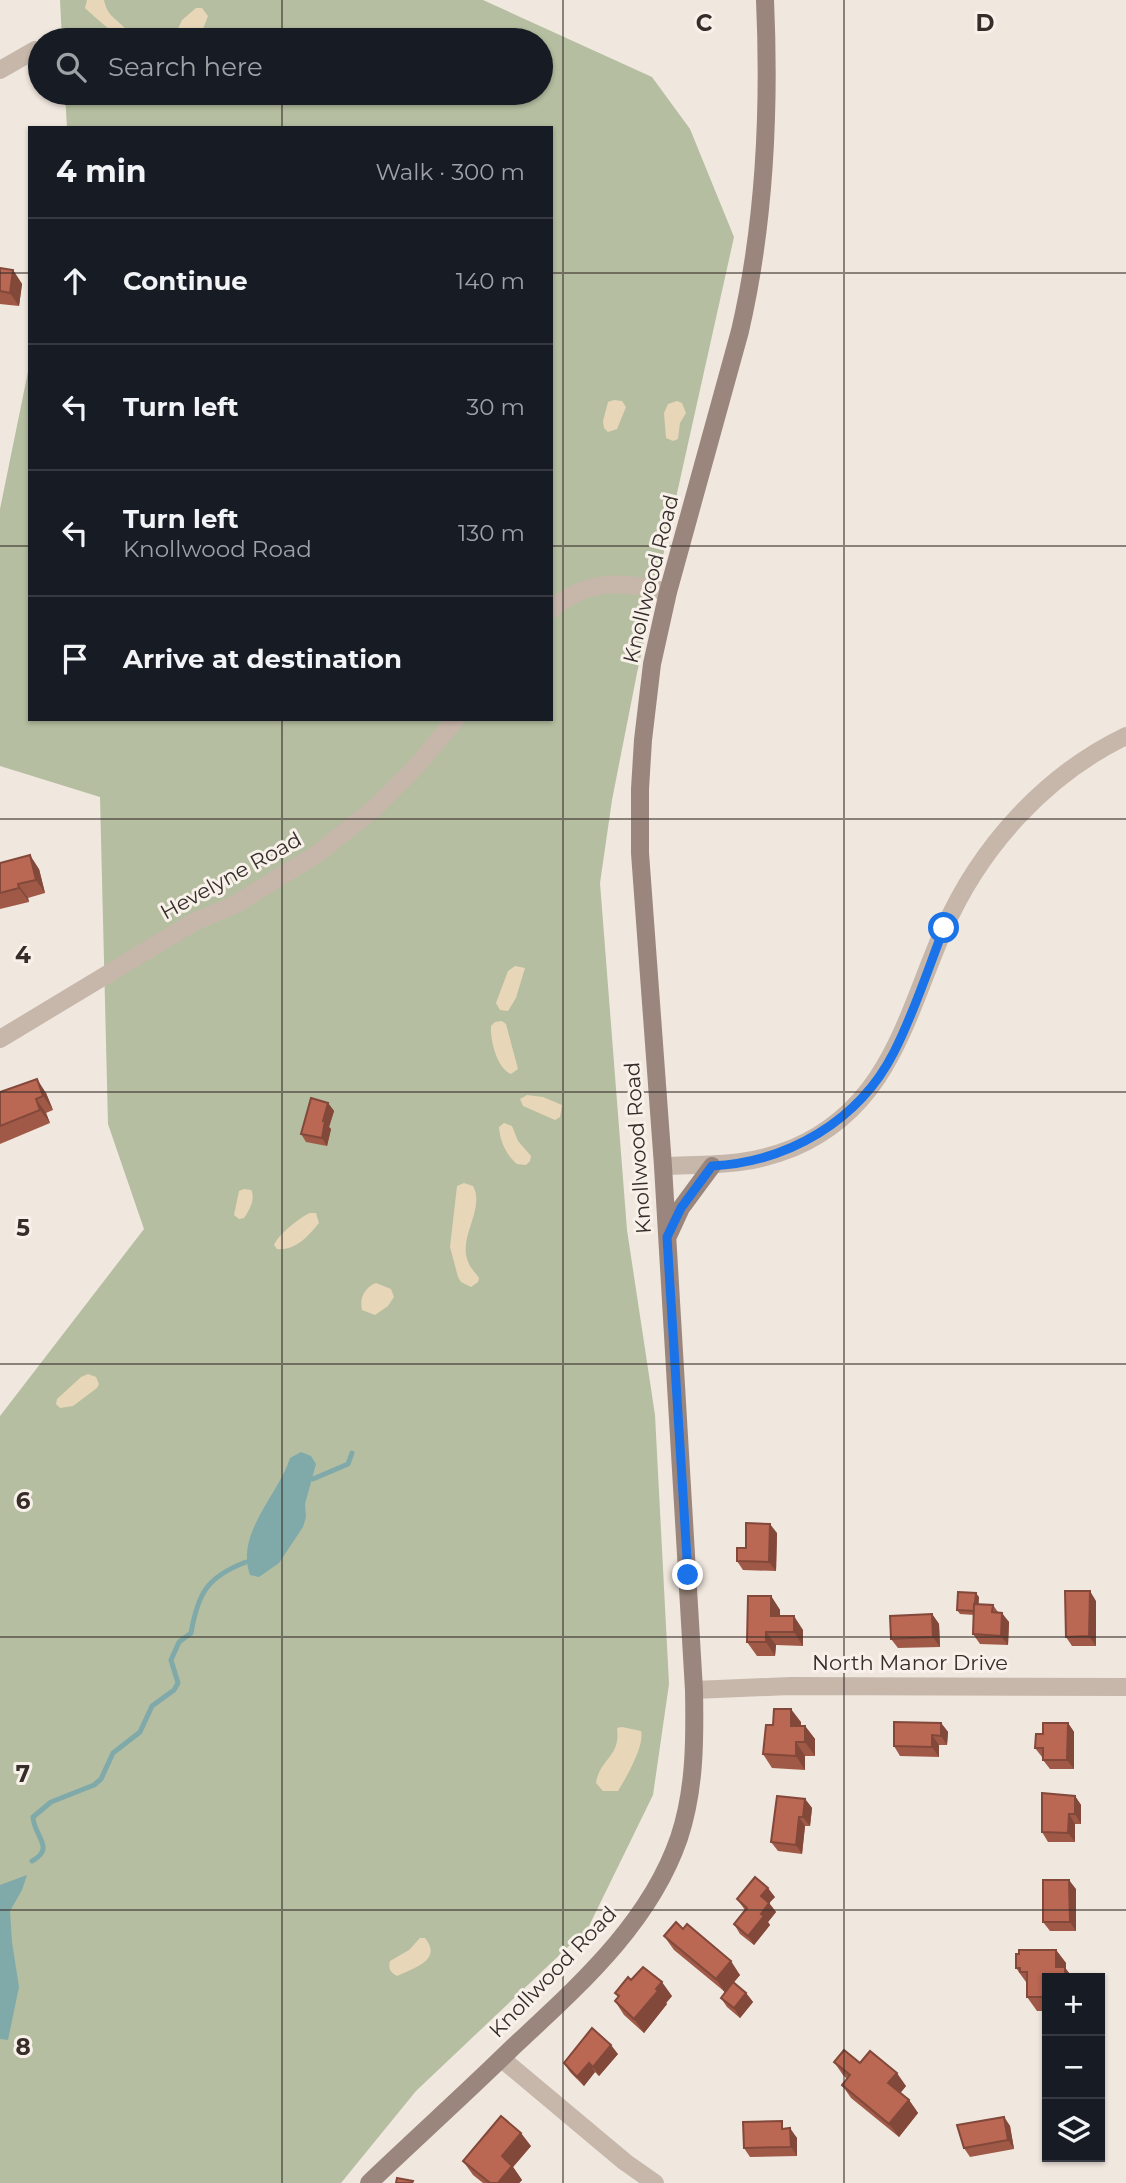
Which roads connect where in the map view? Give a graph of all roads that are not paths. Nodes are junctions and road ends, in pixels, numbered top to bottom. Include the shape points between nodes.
1 (765, 0) edge
2 (28, 54) edge
3 (0, 70) edge
4 (668, 592) junction
5 (553, 609) edge
6 (454, 721) edge
7 (1126, 736) edge
8 (0, 1039) edge
9 (663, 1166) junction
10 (712, 1166) junction
11 (667, 1237) junction
12 (1126, 1687) edge
13 (694, 1690) junction
14 (502, 2059) junction
15 (369, 2183) edge
16 (655, 2183) edge

1 - 4 main road, Knollwood Road via 765,132 750,288
2 - 3 street
4 - 5 street via 594,585
4 - 9 main road, Knollwood Road via 652,664 640,789 640,853
6 - 8 street, Hevelyne Road via 376,807 317,854
7 - 10 street via 1027,806 995,843 944,928 894,1052 864,1096 829,1128 794,1148 754,1161
9 - 10 street
9 - 11 main road, Knollwood Road
10 - 11 main road via 681,1208
11 - 13 main road, Knollwood Road
12 - 13 street, North Manor Drive
13 - 14 main road, Knollwood Road via 693,1772 685,1819 659,1882 613,1948
14 - 15 main road, Knollwood Road
14 - 16 street

